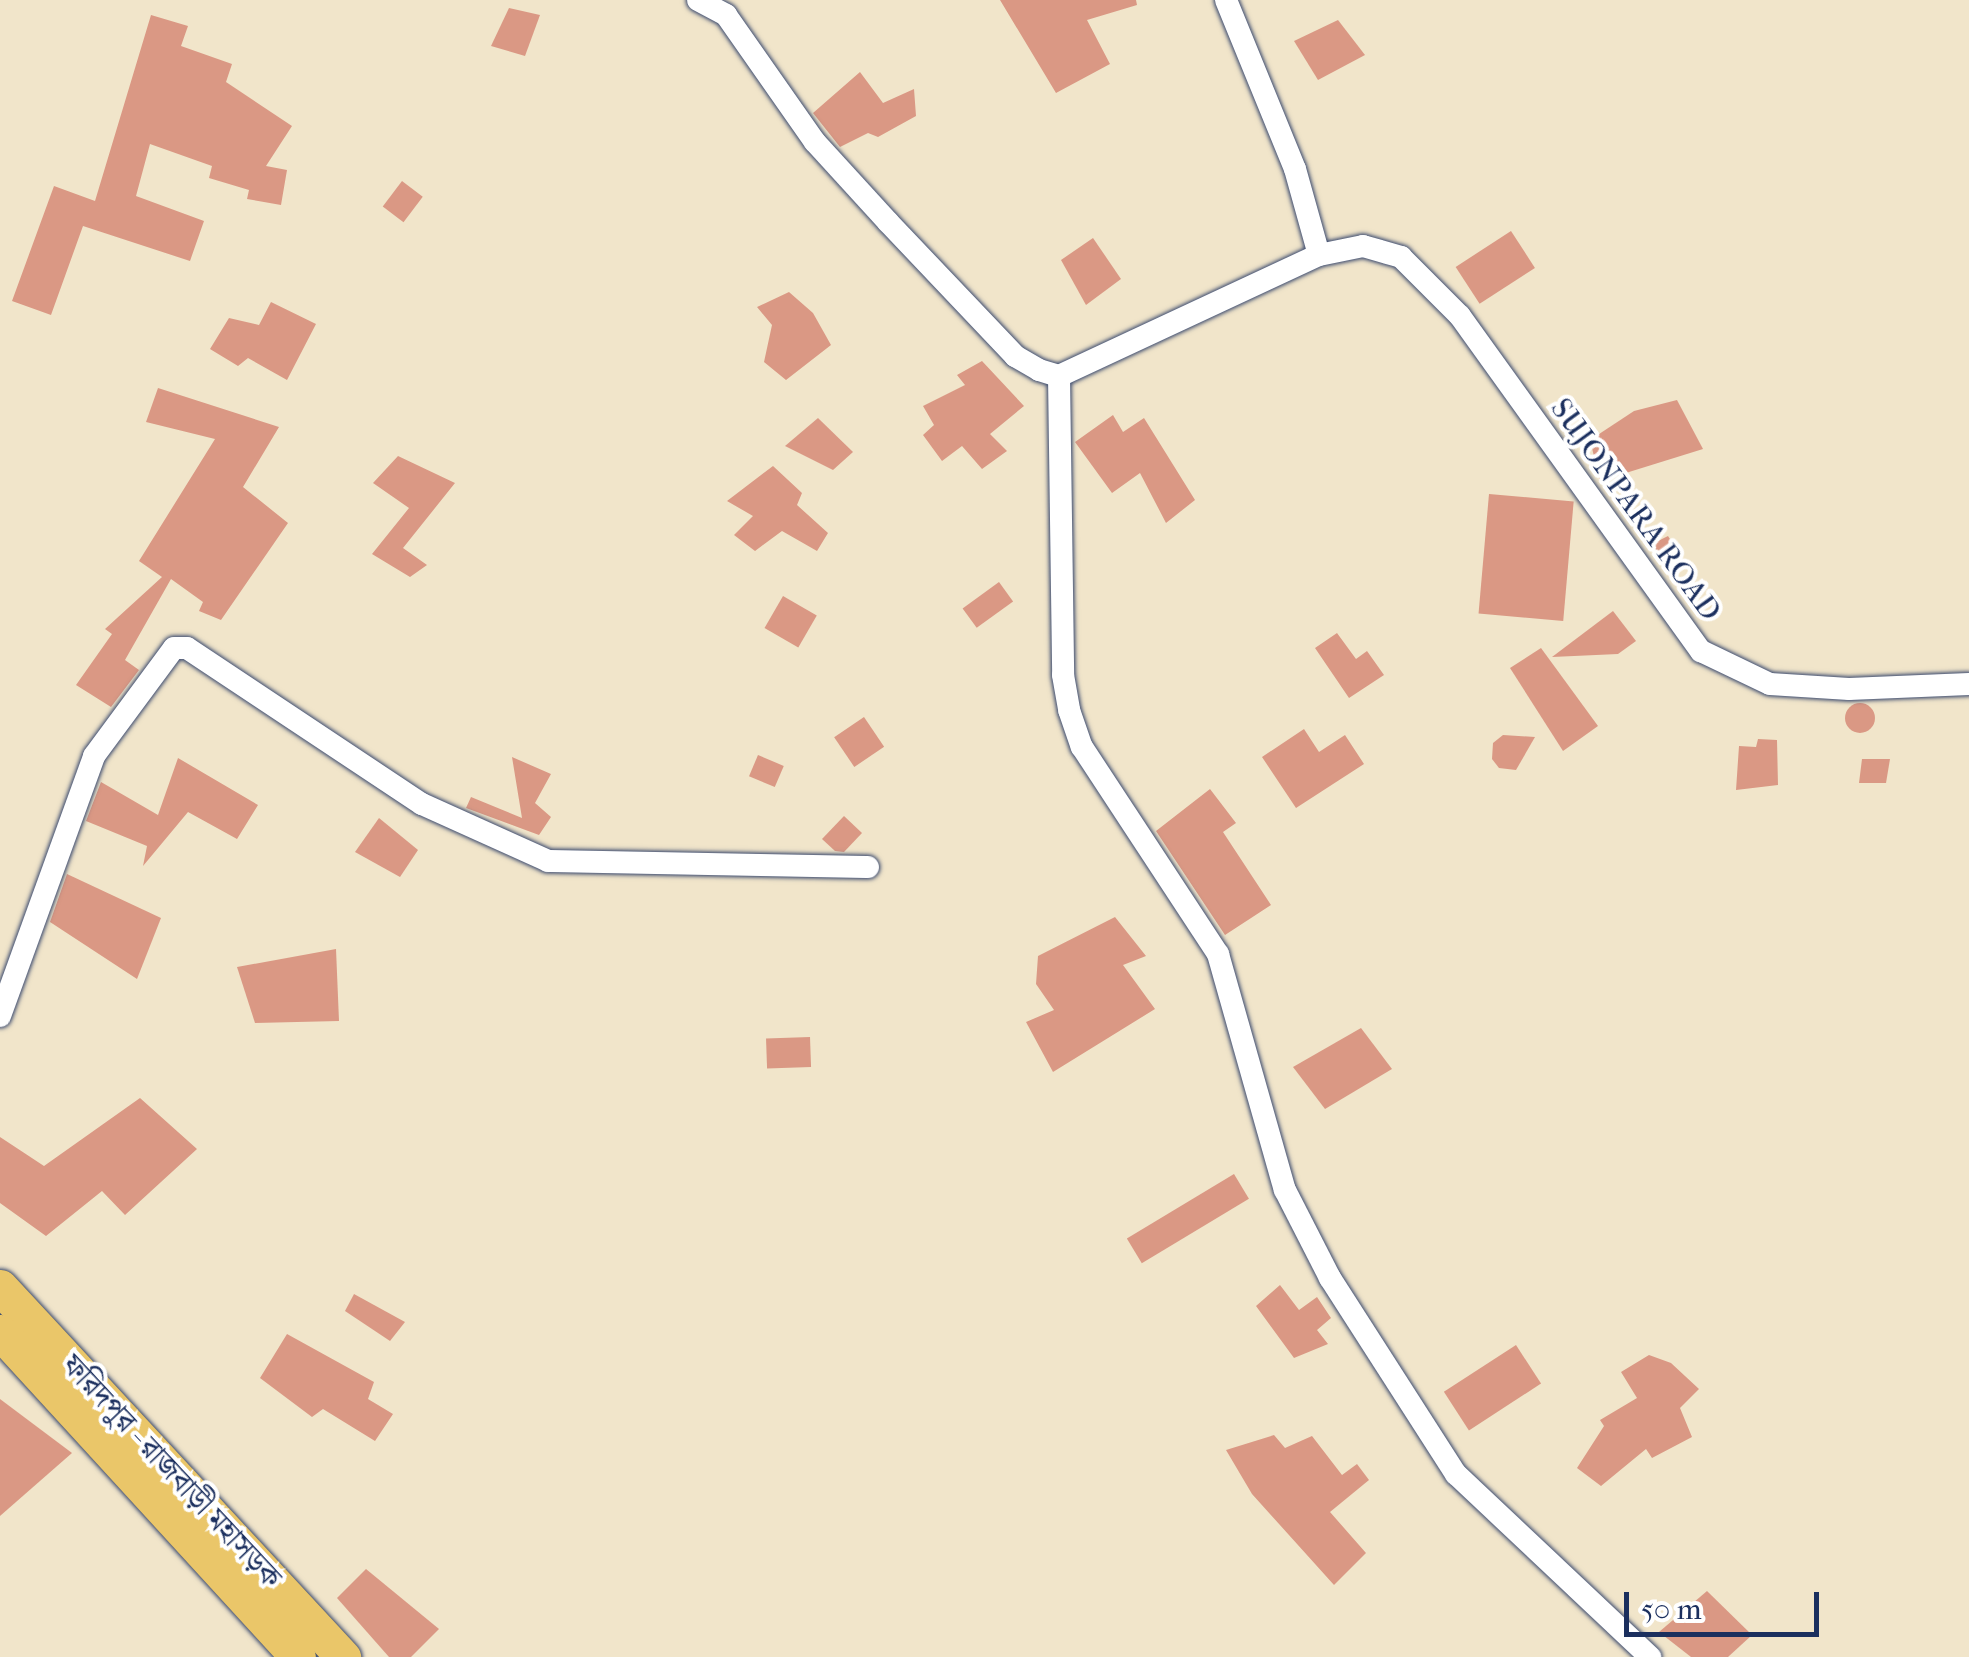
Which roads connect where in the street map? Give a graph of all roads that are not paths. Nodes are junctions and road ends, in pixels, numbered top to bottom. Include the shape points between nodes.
1 (698, 0) edge
2 (1226, 0) edge
3 (1318, 255) junction
4 (1059, 376) junction
5 (1969, 684) edge
6 (868, 866) dead end
7 (0, 1016) edge
8 (0, 1287) edge
9 (0, 1332) edge
10 (298, 1657) edge
11 (343, 1657) edge
12 (1650, 1657) edge

1 - 4 street via 726,15 815,142 1015,356
2 - 3 street via 1278,124
3 - 4 street, SUJONPARA ROAD
3 - 5 street, SUJONPARA ROAD via 1363,246 1401,257 1448,304 1701,651 1770,684
4 - 12 street via 1062,675 1069,710 1082,748 1218,954 1285,1190 1330,1278 1456,1474
6 - 7 street via 548,861 422,804 187,648 174,648 94,756
8 - 11 main road, ফরিদপুর - রাজবাড়ী মহাসড়ক
9 - 10 main road, ফরিদপুর - রাজবাড়ী মহাসড়ক

